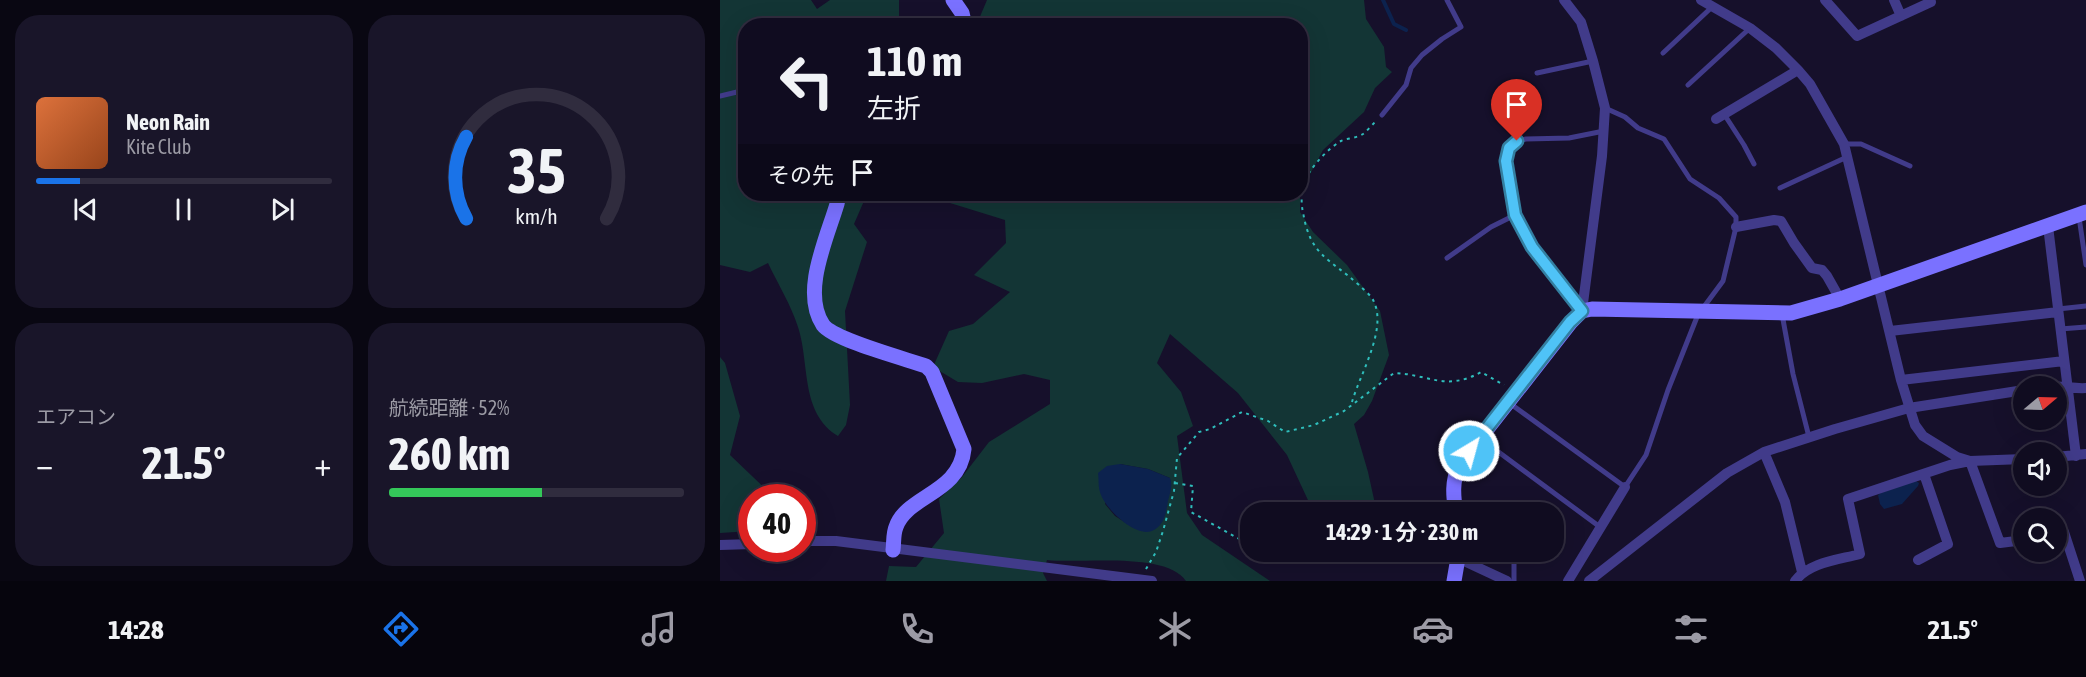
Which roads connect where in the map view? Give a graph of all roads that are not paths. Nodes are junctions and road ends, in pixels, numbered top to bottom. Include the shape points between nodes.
1 (953, 0) edge
2 (1447, 0) edge
3 (1564, 0) edge
4 (1701, 0) edge
5 (1825, 0) edge
6 (1894, 0) edge
7 (1931, 2) dead end
8 (1712, 7) junction
9 (1901, 16) junction
10 (963, 18) edge
11 (1750, 28) junction
12 (1663, 53) dead end
13 (1593, 61) junction
14 (1798, 70) junction
15 (1536, 73) dead end
16 (1688, 86) dead end
17 (738, 94) edge
18 (720, 96) edge
19 (1605, 108) junction
20 (1382, 115) road end
21 (1720, 117) joint
22 (1604, 131) junction
23 (1844, 144) junction
24 (1846, 157) junction
25 (1754, 164) dead end
26 (1910, 166) dead end
27 (1780, 188) dead end
28 (834, 201) edge
29 (2082, 214) edge
30 (1515, 215) junction
31 (2048, 226) junction
32 (1736, 227) junction
33 (1447, 258) dead end
34 (2086, 265) edge
35 (1880, 285) junction
36 (1840, 299) junction
37 (2086, 306) edge
38 (2058, 310) junction
39 (1582, 311) junction
40 (1700, 311) junction
41 (1782, 313) junction
42 (2086, 327) edge
43 (2060, 329) junction
44 (1890, 331) junction
45 (2064, 361) junction
46 (2065, 376) edge
47 (1901, 380) junction
48 (2067, 386) edge
49 (2086, 388) edge
50 (2067, 391) edge
51 (2013, 392) edge
52 (1511, 396) junction
53 (1909, 408) junction
54 (1480, 437) junction
55 (1809, 437) junction
56 (1764, 452) junction
57 (2081, 455) edge
58 (2013, 459) edge
59 (1970, 461) junction
60 (1924, 474) junction
61 (1625, 487) junction
62 (1454, 502) edge
63 (1600, 527) junction
64 (816, 541) edge
65 (2013, 541) edge
66 (2067, 541) edge
67 (738, 544) edge
68 (720, 545) edge
69 (893, 550) junction
70 (1917, 560) dead end
71 (1458, 562) edge
72 (1466, 562) edge
73 (1514, 562) edge
74 (1798, 577) edge
75 (1152, 581) edge
76 (1454, 581) edge
77 (1507, 581) edge
78 (1514, 581) edge
79 (1568, 581) edge
80 (1589, 581) edge
81 (2080, 581) edge

1 - 10 street
2 - 20 lane via 1461,27 1410,68 1406,85
3 - 13 street via 1581,22
4 - 8 street
5 - 9 street via 1857,36
6 - 9 street
7 - 9 street
8 - 11 street
8 - 12 lane
11 - 14 street
11 - 16 lane
13 - 15 lane
13 - 19 street
14 - 21 street
14 - 23 street
17 - 18 lane
19 - 22 street
19 - 32 lane via 1664,139 1690,179 1731,210
21 - 25 lane via 1744,145
22 - 30 lane via 1569,138 1526,139 1509,148 1506,161
22 - 39 street
23 - 24 street
23 - 26 lane via 1861,144
24 - 27 lane
24 - 35 street
28 - 69 street via 814,294 824,327 847,340 926,366 964,449 963,461 955,474 902,515
29 - 31 street
29 - 34 lane
30 - 33 lane
30 - 39 lane via 1532,247
31 - 35 street
31 - 38 street
32 - 36 street via 1781,221 1812,268 1822,270
32 - 40 lane via 1722,281
35 - 36 street
35 - 44 street
36 - 41 street
37 - 38 lane
38 - 43 street
38 - 44 street
39 - 40 street
39 - 52 street
40 - 41 street
40 - 61 lane via 1646,455
41 - 55 lane
42 - 43 lane
43 - 45 street
44 - 47 street
45 - 46 street
45 - 47 street
47 - 53 street
48 - 49 street
50 - 57 street
51 - 53 street
52 - 54 street
52 - 61 lane
53 - 55 street
53 - 59 street via 1923,436
54 - 62 street via 1459,465 1454,478
54 - 63 lane
55 - 56 street
56 - 74 street via 1785,502
56 - 80 street via 1727,473
58 - 59 street
59 - 60 street
59 - 65 street via 2000,543
60 - 70 street via 1948,544
60 - 74 street via 1848,499 1860,554 1816,565
61 - 63 street
63 - 79 street
64 - 69 street
66 - 81 street
67 - 68 street
69 - 75 street
71 - 76 street
72 - 77 street
73 - 78 lane

